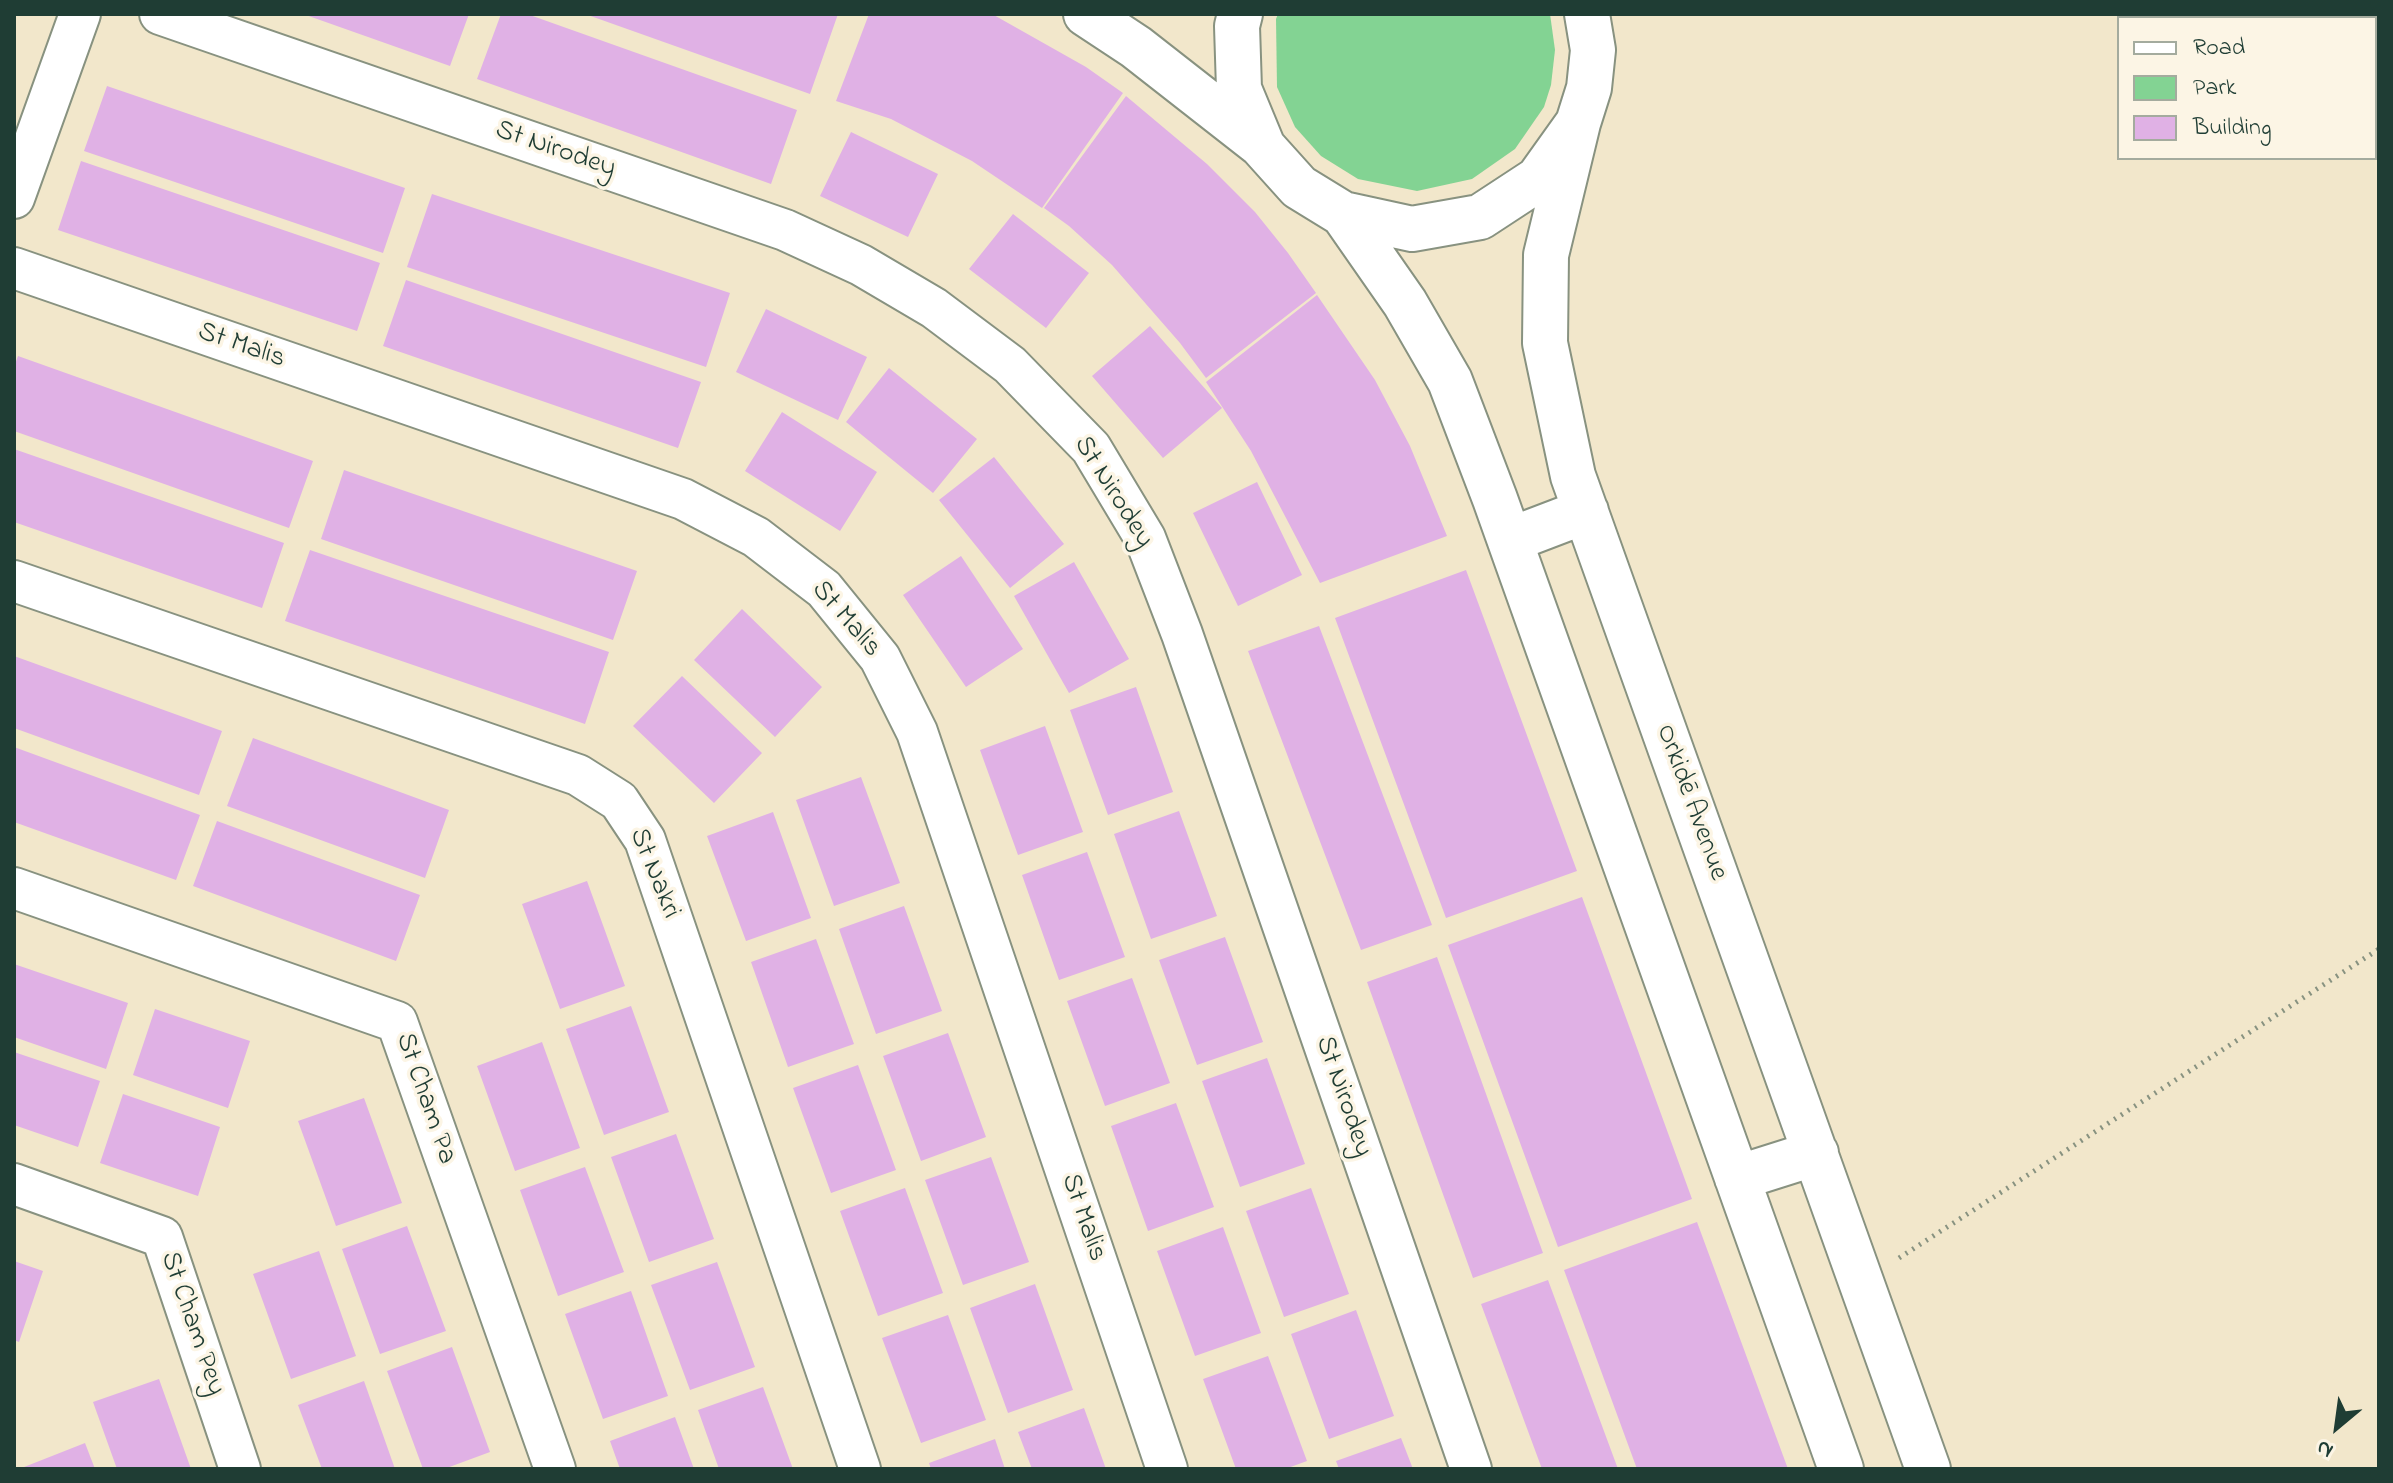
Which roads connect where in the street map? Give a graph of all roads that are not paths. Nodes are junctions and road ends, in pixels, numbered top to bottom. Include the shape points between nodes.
1 (80, 14) edge
2 (160, 14) edge
3 (1086, 14) edge
4 (1240, 14) edge
5 (1616, 14) edge
6 (1590, 32) edge
7 (1578, 123) junction
8 (1263, 147) junction
9 (14, 198) edge
10 (1343, 214) junction
11 (14, 268) edge
12 (1586, 511) junction
13 (1510, 540) junction
14 (14, 581) edge
15 (14, 888) edge
16 (1816, 1153) junction
17 (1737, 1178) junction
18 (14, 1184) edge
19 (240, 1469) edge
20 (555, 1469) edge
21 (860, 1469) edge
22 (1167, 1469) edge
23 (1471, 1469) edge
24 (1841, 1469) edge
25 (1928, 1469) edge

1 - 9 street
2 - 23 street, St Nirodey via 785,230 861,265 934,308 1010,365 1091,448 1145,538 1182,634
3 - 8 street
4 - 8 street via 1239,89
5 - 6 street
6 - 7 street, Orkidē Avenue via 1589,88
7 - 10 street via 1538,179 1480,217 1412,229
7 - 12 street, Orkidē Avenue via 1546,255 1545,343 1573,476
8 - 10 street via 1299,187
10 - 13 street via 1405,303 1450,381
11 - 22 street, St Malis via 683,499 756,537 824,589 880,658 917,732
12 - 13 street
12 - 16 street, Orkidē Avenue
13 - 17 street
14 - 21 street, St Nakri via 578,775 619,801 645,840
15 - 20 street, St Cham Pa via 397,1022
16 - 17 street
16 - 25 street, Orkidē Avenue
17 - 24 street
18 - 19 street, St Cham Pey via 162,1237

